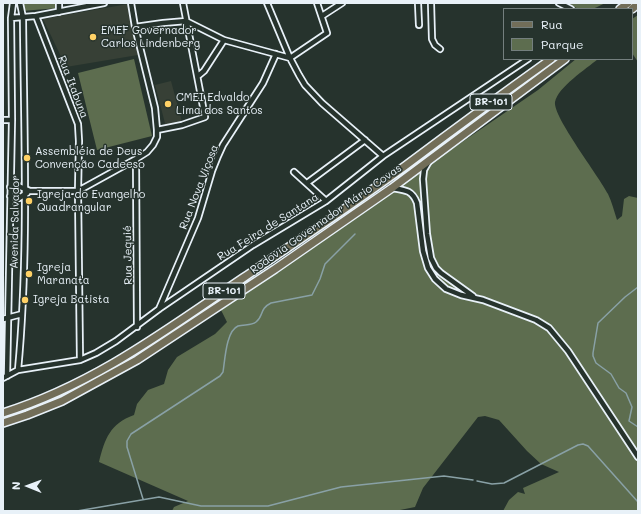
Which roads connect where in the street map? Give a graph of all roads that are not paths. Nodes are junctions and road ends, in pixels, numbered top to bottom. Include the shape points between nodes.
1 (13, 3) edge
2 (20, 3) edge
3 (59, 3) edge
4 (104, 3) edge
5 (131, 3) edge
6 (183, 3) edge
7 (263, 3) edge
8 (317, 3) edge
9 (342, 3) edge
10 (418, 3) edge
11 (431, 3) edge
12 (559, 3) edge
13 (268, 4) edge
14 (569, 8) edge
15 (59, 12) junction
16 (36, 16) junction
17 (322, 16) junction
18 (11, 18) junction
19 (23, 18) junction
20 (186, 21) junction
21 (419, 25) dead end
22 (135, 27) junction
23 (224, 40) junction
24 (440, 49) dead end
25 (276, 54) junction
26 (290, 58) junction
27 (527, 60) edge
28 (550, 60) edge
29 (564, 60) edge
30 (198, 76) junction
31 (3, 120) edge
32 (12, 120) junction
33 (157, 130) junction
34 (365, 140) junction
35 (384, 156) junction
36 (136, 159) junction
37 (429, 160) junction
38 (294, 172) dead end
39 (307, 183) junction
40 (10, 187) junction
41 (392, 188) junction
42 (26, 191) junction
43 (78, 191) junction
44 (10, 196) junction
45 (326, 201) junction
46 (3, 262) edge
47 (9, 262) junction
48 (474, 297) junction
49 (159, 309) junction
50 (22, 314) junction
51 (5, 318) edge
52 (137, 327) junction
53 (80, 360) junction
54 (18, 370) junction
55 (5, 377) edge
56 (3, 413) edge
57 (3, 423) edge
58 (638, 456) edge

1 - 18 street, Avenida Salvador
2 - 19 street, Avenida Salvador
3 - 15 street
4 - 15 street
5 - 22 street
6 - 20 street
7 - 13 street
8 - 17 street
9 - 17 street
10 - 21 street
11 - 24 street via 432,39 434,45
12 - 14 street
13 - 26 street
15 - 16 street
16 - 19 street
16 - 43 street, Rua Itabuna via 78,124
17 - 26 street via 326,33
18 - 19 street
18 - 32 street, Avenida Salvador
19 - 42 street, Avenida Salvador
20 - 22 street
20 - 23 street
20 - 30 street
22 - 33 street via 155,108
23 - 25 street
23 - 30 street
25 - 26 street
25 - 49 street, Rua Nova Viçosa via 263,83 218,156 198,218
26 - 34 street via 314,95
27 - 35 street, Rua Feira de Santana
28 - 56 main road, Rodovia Governador Mário Covas / BR-101 via 329,220 138,350 42,400
29 - 37 main road, Rodovia Governador Mário Covas / BR-101
30 - 33 street via 204,118
31 - 32 street
32 - 40 street, Avenida Salvador
33 - 36 street via 153,145
34 - 35 street
34 - 39 street
35 - 45 street, Rua Feira de Santana
36 - 43 street
36 - 52 street, Rua Jequié
37 - 41 main road, Rodovia Governador Mário Covas / BR-101
37 - 48 street via 423,174 423,185 431,258 441,273
38 - 39 street
39 - 45 street
40 - 42 street via 18,186
40 - 44 street, Avenida Salvador
41 - 48 street via 406,190 417,203 423,251 428,268 435,279 446,289
41 - 57 main road, Rodovia Governador Mário Covas / BR-101 via 275,269 121,369 73,396
42 - 43 street
42 - 44 street via 19,198
42 - 50 street, Avenida Salvador
43 - 53 street, Rua Itabuna
44 - 47 street, Avenida Salvador
45 - 49 street, Rua Feira de Santana via 253,245
46 - 47 street
47 - 51 street, Avenida Salvador
48 - 58 street via 536,320 549,328 568,351
49 - 52 street, Rua Feira de Santana
50 - 51 street
50 - 54 street, Avenida Salvador
51 - 55 street, Avenida Salvador
52 - 53 street, Rua Feira de Santana
53 - 54 street, Rua Feira de Santana
54 - 55 street, Rua Feira de Santana

